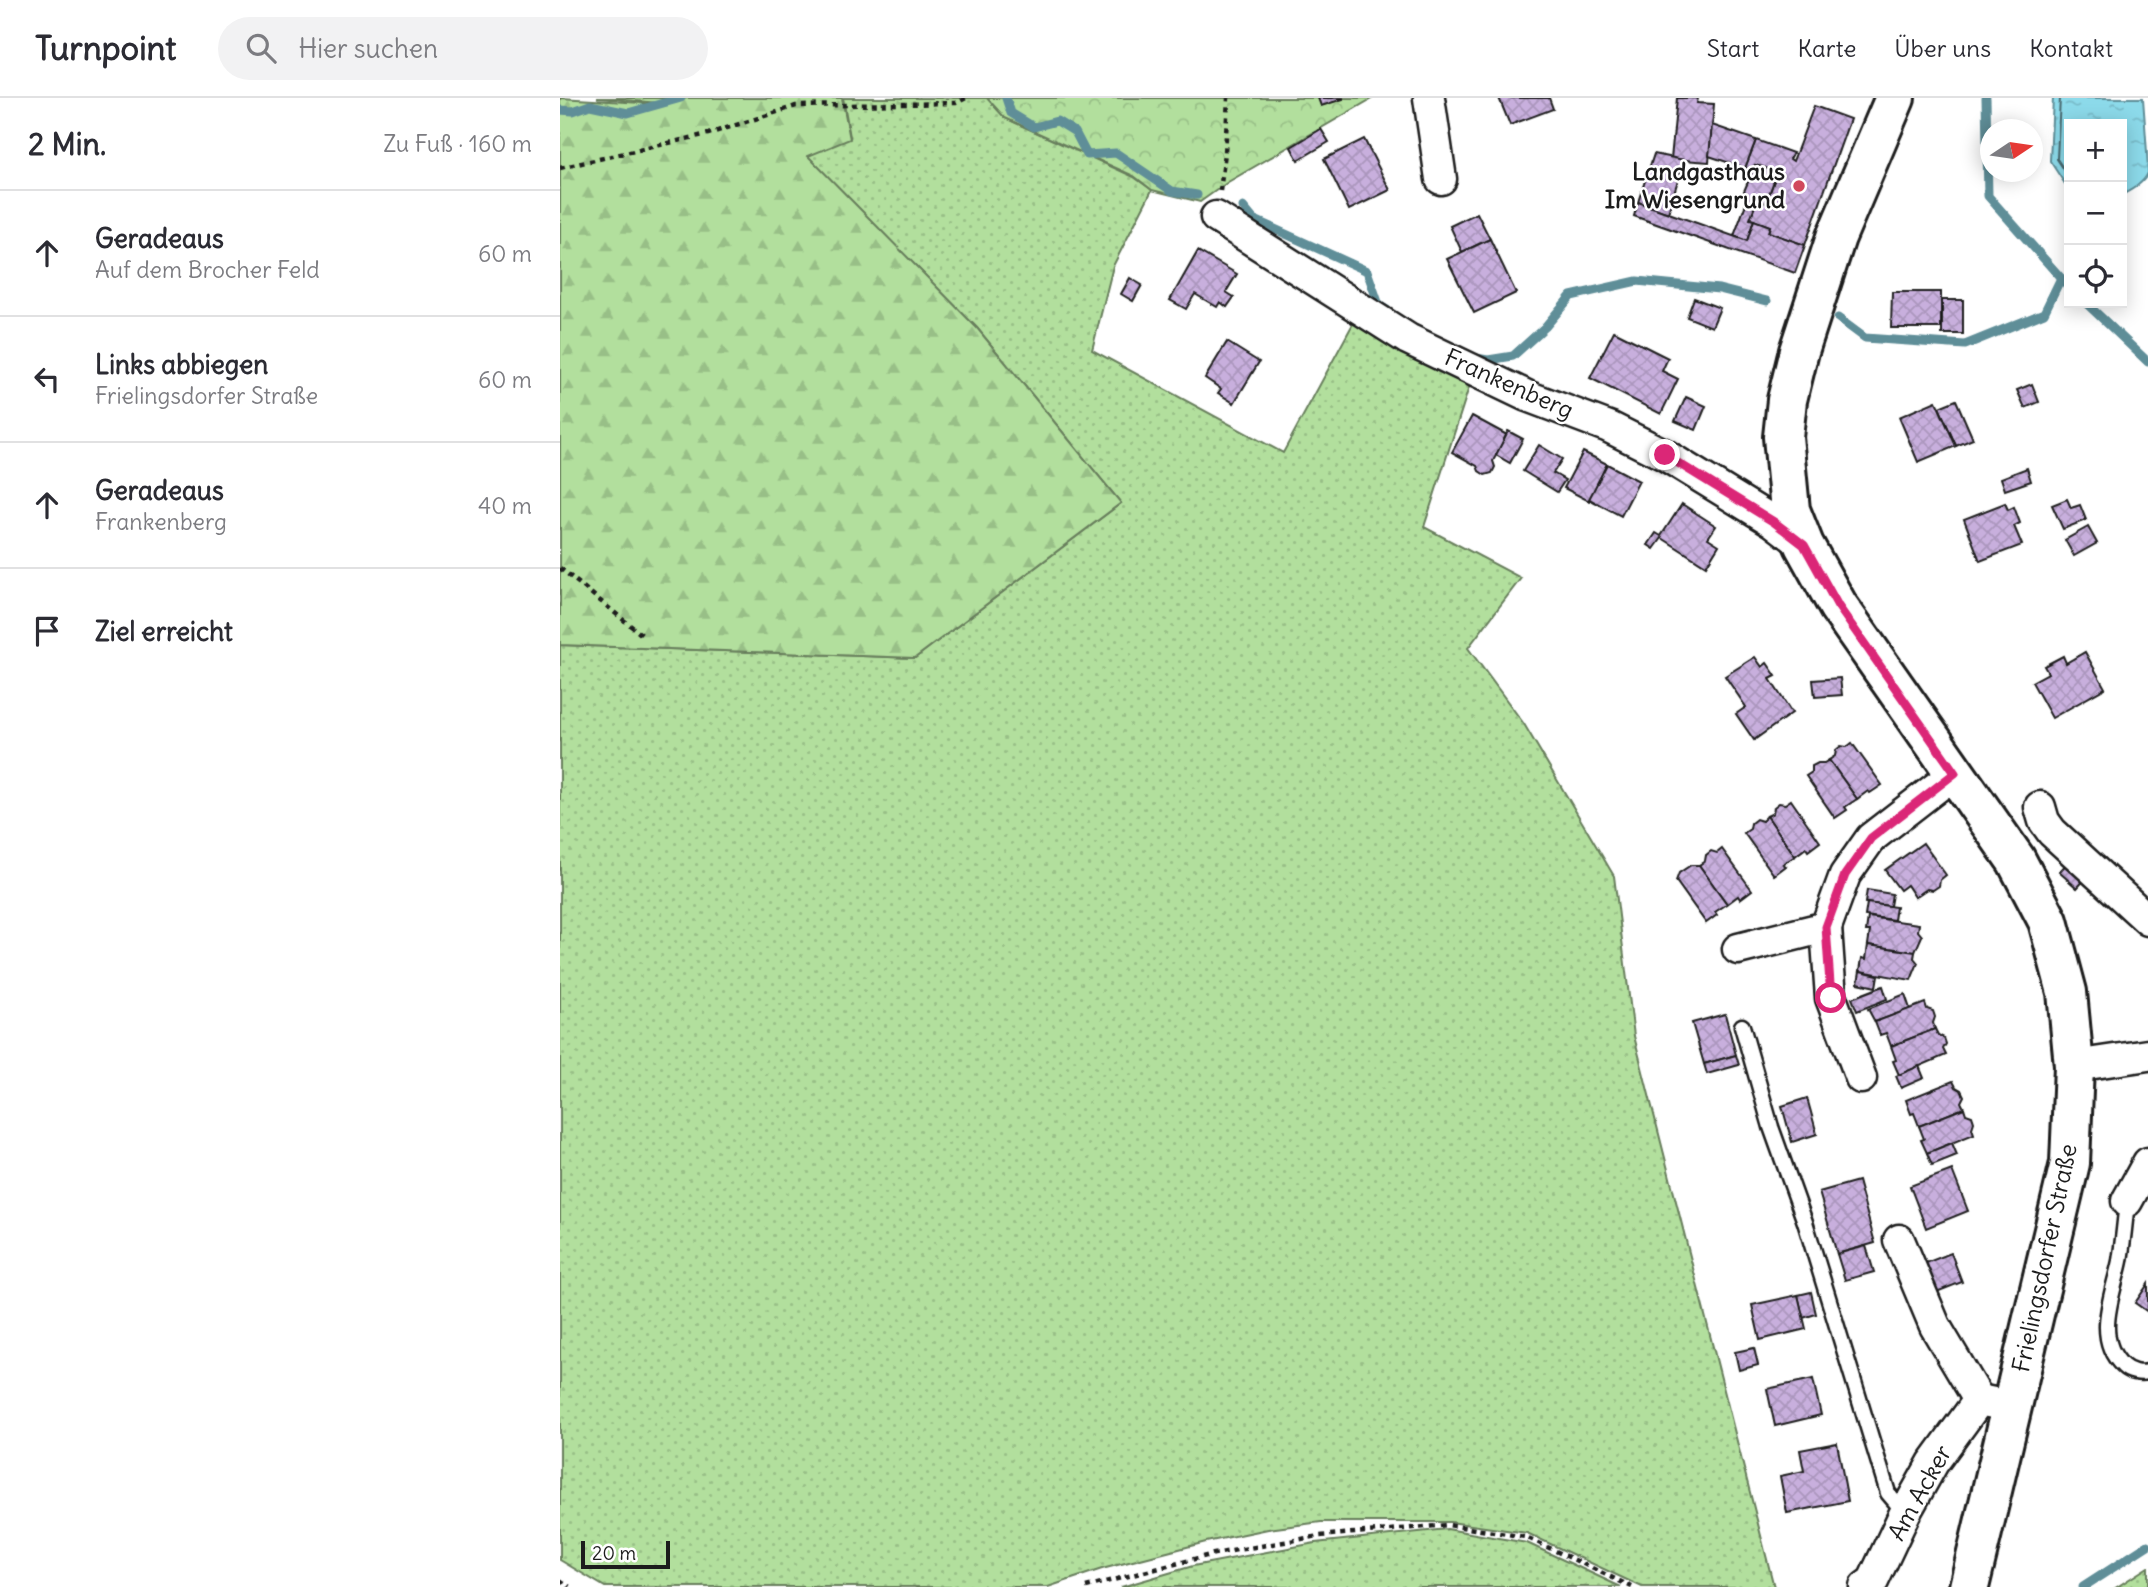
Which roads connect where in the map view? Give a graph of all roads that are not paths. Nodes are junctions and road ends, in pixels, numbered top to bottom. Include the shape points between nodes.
1 (1429, 98) edge
2 (1895, 98) edge
3 (1441, 179) dead end
4 (1221, 219) road end
5 (1804, 545) junction
6 (1955, 773) junction
7 (2040, 807) dead end
8 (2148, 920) edge
9 (1826, 927) junction
10 (1738, 949) dead end
11 (1742, 1026) dead end
12 (2148, 1055) edge
13 (2074, 1066) junction
14 (1861, 1078) dead end
15 (2148, 1163) edge
16 (2127, 1201) joint
17 (1899, 1240) dead end
18 (2148, 1372) edge
19 (1996, 1403) junction
20 (1905, 1513) junction
21 (1865, 1587) edge
22 (1969, 1587) edge

1 - 3 street
2 - 5 main road, Frielingsdorfer Straße via 1836,237 1787,400 1783,437 1790,510
4 - 5 street, Frankenberg via 1408,339 1665,455
5 - 6 main road, Frielingsdorfer Straße via 1838,606
6 - 9 street via 1871,838 1845,875
6 - 13 main road, Frielingsdorfer Straße via 2016,860 2048,921 2067,992
7 - 8 street via 2052,832
9 - 10 street
9 - 14 street via 1831,998
11 - 20 lane via 1888,1493
12 - 13 street
13 - 19 main road, Frielingsdorfer Straße via 2070,1163
15 - 16 street
16 - 18 lane via 2109,1303 2109,1343 2126,1370
17 - 19 street via 1935,1326
19 - 20 street, Am Acker via 1933,1463
19 - 22 main road, Frielingsdorfer Straße
20 - 21 street, Am Acker via 1873,1581

